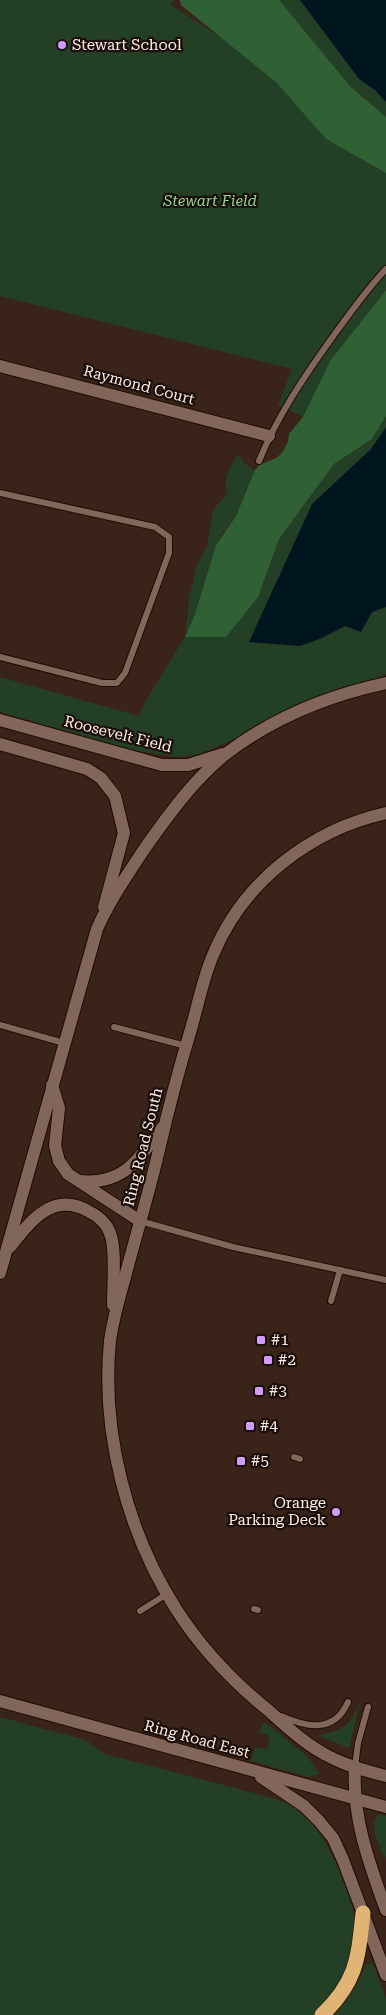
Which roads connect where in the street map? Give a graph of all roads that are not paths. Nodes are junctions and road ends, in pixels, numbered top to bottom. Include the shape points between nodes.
1 (386, 269) edge
2 (0, 366) edge
3 (269, 436) junction
4 (258, 461) dead end
5 (0, 493) edge
6 (0, 657) edge
7 (386, 683) edge
8 (0, 720) edge
9 (0, 744) edge
10 (228, 753) junction
11 (386, 813) edge
12 (102, 917) junction
13 (0, 1025) edge
14 (114, 1027) dead end
15 (64, 1043) junction
16 (186, 1046) junction
17 (52, 1085) junction
18 (165, 1125) junction
19 (77, 1180) junction
20 (140, 1221) junction
21 (5, 1252) junction
22 (340, 1270) junction
23 (0, 1273) edge
24 (386, 1280) edge
25 (331, 1301) dead end
26 (113, 1322) junction
27 (167, 1594) junction
28 (140, 1611) dead end
29 (0, 1701) edge
30 (348, 1702) dead end
31 (368, 1707) dead end
32 (270, 1712) junction
33 (355, 1766) junction
34 (250, 1770) junction
35 (386, 1776) edge
36 (355, 1798) junction
37 (386, 1807) edge
38 (386, 1899) edge
39 (386, 1909) edge
40 (363, 1913) junction
41 (386, 1976) edge
42 (322, 2015) edge

1 - 3 lane via 296,388
2 - 3 street, Raymond Court
3 - 4 lane
5 - 6 lane via 155,527 169,536 169,553 125,673 117,683 102,684
7 - 10 street via 333,697 302,710 266,728
8 - 10 street, Roosevelt Field via 162,765 188,765
9 - 12 street via 87,769 101,778 115,796 124,834
10 - 12 street via 202,776 161,826
11 - 16 street, Ring Road South via 320,836 294,853 257,886 236,912 212,958
12 - 15 street
13 - 15 lane
14 - 16 lane
15 - 17 street
16 - 18 street, Ring Road South
17 - 19 street via 59,1108 54,1146 59,1161
17 - 21 street
18 - 19 street via 122,1174 100,1182
18 - 20 street, Ring Road South
19 - 20 street
20 - 22 lane via 233,1247
20 - 26 street, Ring Road South
21 - 23 street
21 - 26 street via 31,1220 51,1207 76,1206 96,1215 108,1229 112,1241
22 - 24 lane
22 - 25 lane
26 - 27 street, Ring Road South via 109,1382 115,1452 132,1515
27 - 28 lane
27 - 32 street via 214,1659
29 - 34 street, Ring Road East
30 - 32 lane via 336,1718 316,1726 294,1722
31 - 33 lane
32 - 33 street via 318,1750
33 - 35 street
33 - 36 street
34 - 36 street, Ring Road East
34 - 40 street via 304,1806 327,1830 339,1850
36 - 37 street, Ring Road East
36 - 39 street via 365,1853
38 - 39 street
40 - 41 street
40 - 42 highway via 356,1966 344,1990

